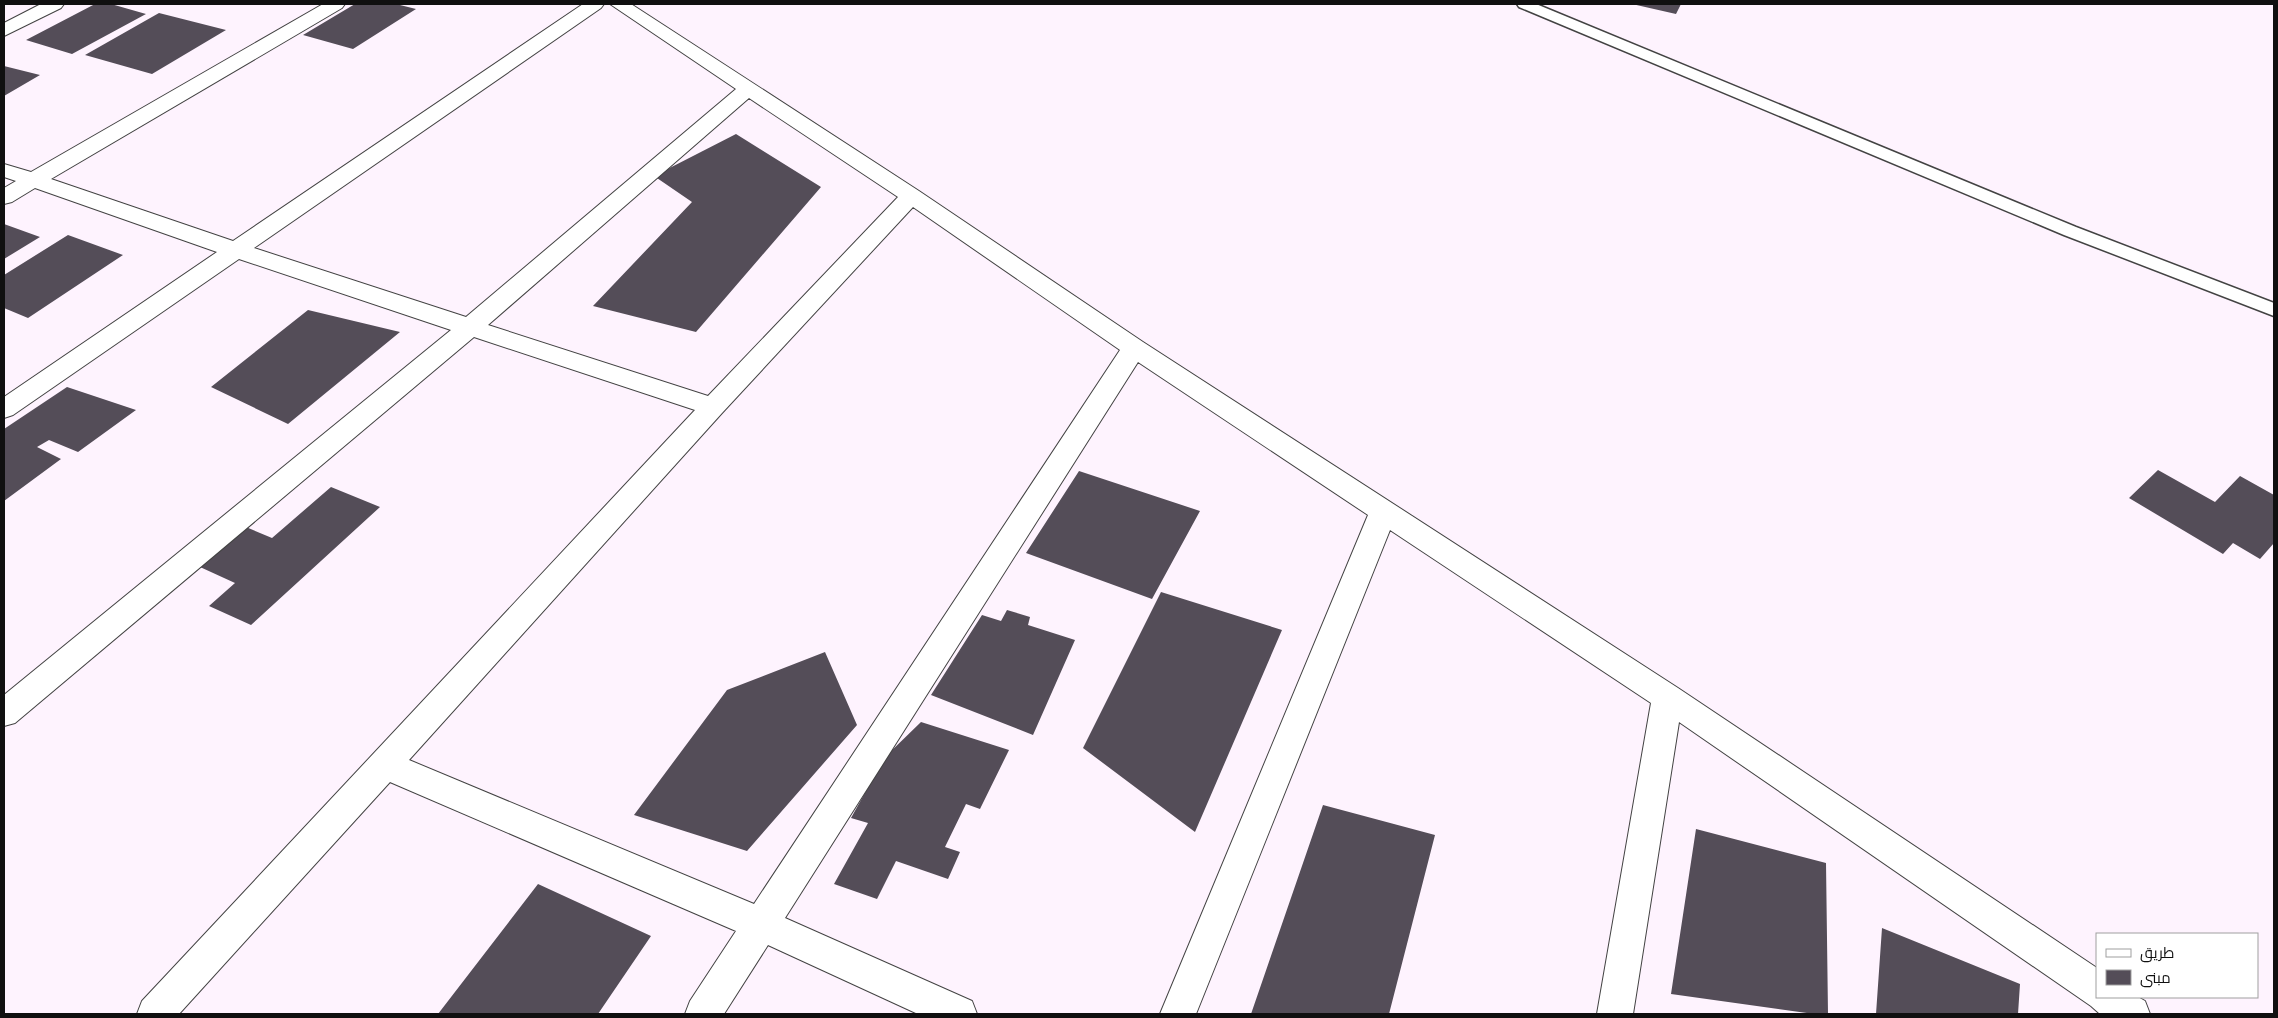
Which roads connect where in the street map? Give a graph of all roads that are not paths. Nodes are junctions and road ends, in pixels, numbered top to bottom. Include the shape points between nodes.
1 (55, 4) edge
2 (336, 4) edge
3 (595, 4) edge
4 (620, 4) edge
5 (1524, 4) edge
6 (4, 30) edge
7 (747, 90) junction
8 (4, 170) edge
9 (34, 180) junction
10 (911, 196) junction
11 (4, 197) edge
12 (235, 250) junction
13 (2274, 310) edge
14 (470, 327) junction
15 (1134, 348) junction
16 (713, 407) junction
17 (4, 409) edge
18 (1383, 512) junction
19 (1667, 697) junction
20 (4, 713) edge
21 (386, 765) junction
22 (760, 924) junction
23 (2096, 989) edge
24 (2108, 998) edge
25 (155, 1014) edge
26 (703, 1014) edge
27 (959, 1014) edge
28 (1178, 1014) edge
29 (1615, 1014) edge
30 (2132, 1014) edge

1 - 6 street
2 - 9 street
3 - 12 street
4 - 7 street
5 - 13 lane via 2070,231
7 - 10 street
7 - 14 street
8 - 9 street
9 - 11 street
9 - 12 street
10 - 15 street
10 - 16 street
12 - 14 street
12 - 17 street
14 - 16 street
14 - 20 street
15 - 18 street
15 - 22 street
16 - 21 street
18 - 19 street
18 - 28 street
19 - 23 street
19 - 29 street
21 - 22 street
21 - 25 street
22 - 26 street
22 - 27 street
24 - 30 street

